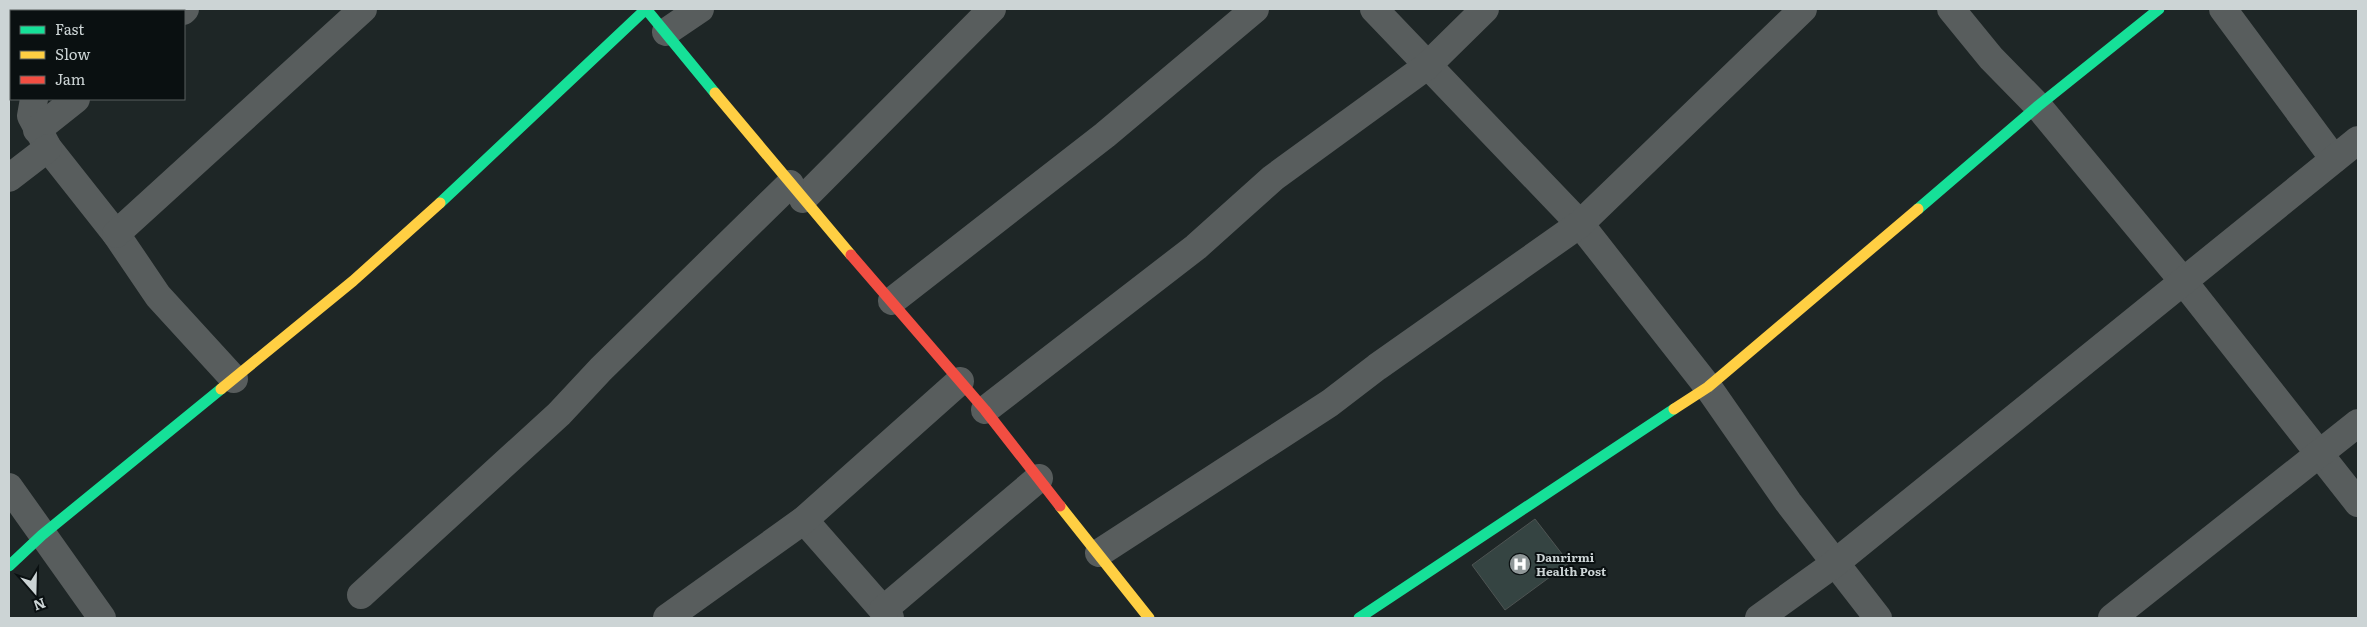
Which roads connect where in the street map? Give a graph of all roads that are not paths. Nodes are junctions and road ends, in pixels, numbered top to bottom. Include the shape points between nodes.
1 (363, 9) edge
2 (700, 9) edge
3 (992, 9) edge
4 (1255, 9) edge
5 (1374, 9) edge
6 (1484, 9) edge
7 (1804, 9) edge
8 (1951, 9) edge
9 (2159, 9) edge
10 (2223, 9) edge
11 (666, 32) junction
12 (1427, 66) junction
13 (34, 100) edge
14 (75, 100) edge
15 (2038, 106) junction
16 (43, 139) junction
17 (2358, 140) edge
18 (2334, 160) junction
19 (9, 178) edge
20 (796, 191) junction
21 (1580, 224) junction
22 (116, 234) junction
23 (2183, 281) junction
24 (892, 301) junction
25 (234, 379) junction
26 (960, 381) junction
27 (1708, 387) junction
28 (985, 410) junction
29 (2358, 423) edge
30 (2320, 453) junction
31 (1039, 478) junction
32 (9, 487) edge
33 (2358, 502) edge
34 (804, 520) junction
35 (42, 535) junction
36 (1099, 553) junction
37 (1834, 564) junction
38 (9, 566) edge
39 (360, 595) dead end
40 (886, 614) edge
41 (102, 618) edge
42 (667, 618) edge
43 (1149, 618) edge
44 (1359, 618) edge
45 (1759, 618) edge
46 (1878, 618) edge
47 (2112, 618) edge

1 - 22 street
2 - 11 street
3 - 20 street
4 - 24 street via 1105,136
5 - 12 street
6 - 12 street
7 - 21 street
8 - 15 street via 1991,58
9 - 15 street
10 - 18 street
11 - 20 street
11 - 25 street via 646,9 447,197 353,281
12 - 21 street
12 - 28 street via 1273,178 1196,247
13 - 16 street via 31,116
14 - 16 street
15 - 23 street
15 - 27 street
16 - 19 street
16 - 22 street
17 - 18 street
18 - 23 street
20 - 24 street
20 - 39 street
21 - 27 street
21 - 36 street via 1330,403
22 - 25 street via 158,296
23 - 30 street
23 - 37 street
24 - 26 street
25 - 35 street
26 - 28 street
26 - 34 street
27 - 37 street
27 - 44 street
28 - 31 street
29 - 30 street
30 - 33 street
30 - 47 street
31 - 36 street
31 - 40 street
32 - 35 street
34 - 40 street
34 - 42 street
35 - 38 street
35 - 41 street
36 - 43 street
37 - 45 street
37 - 46 street

